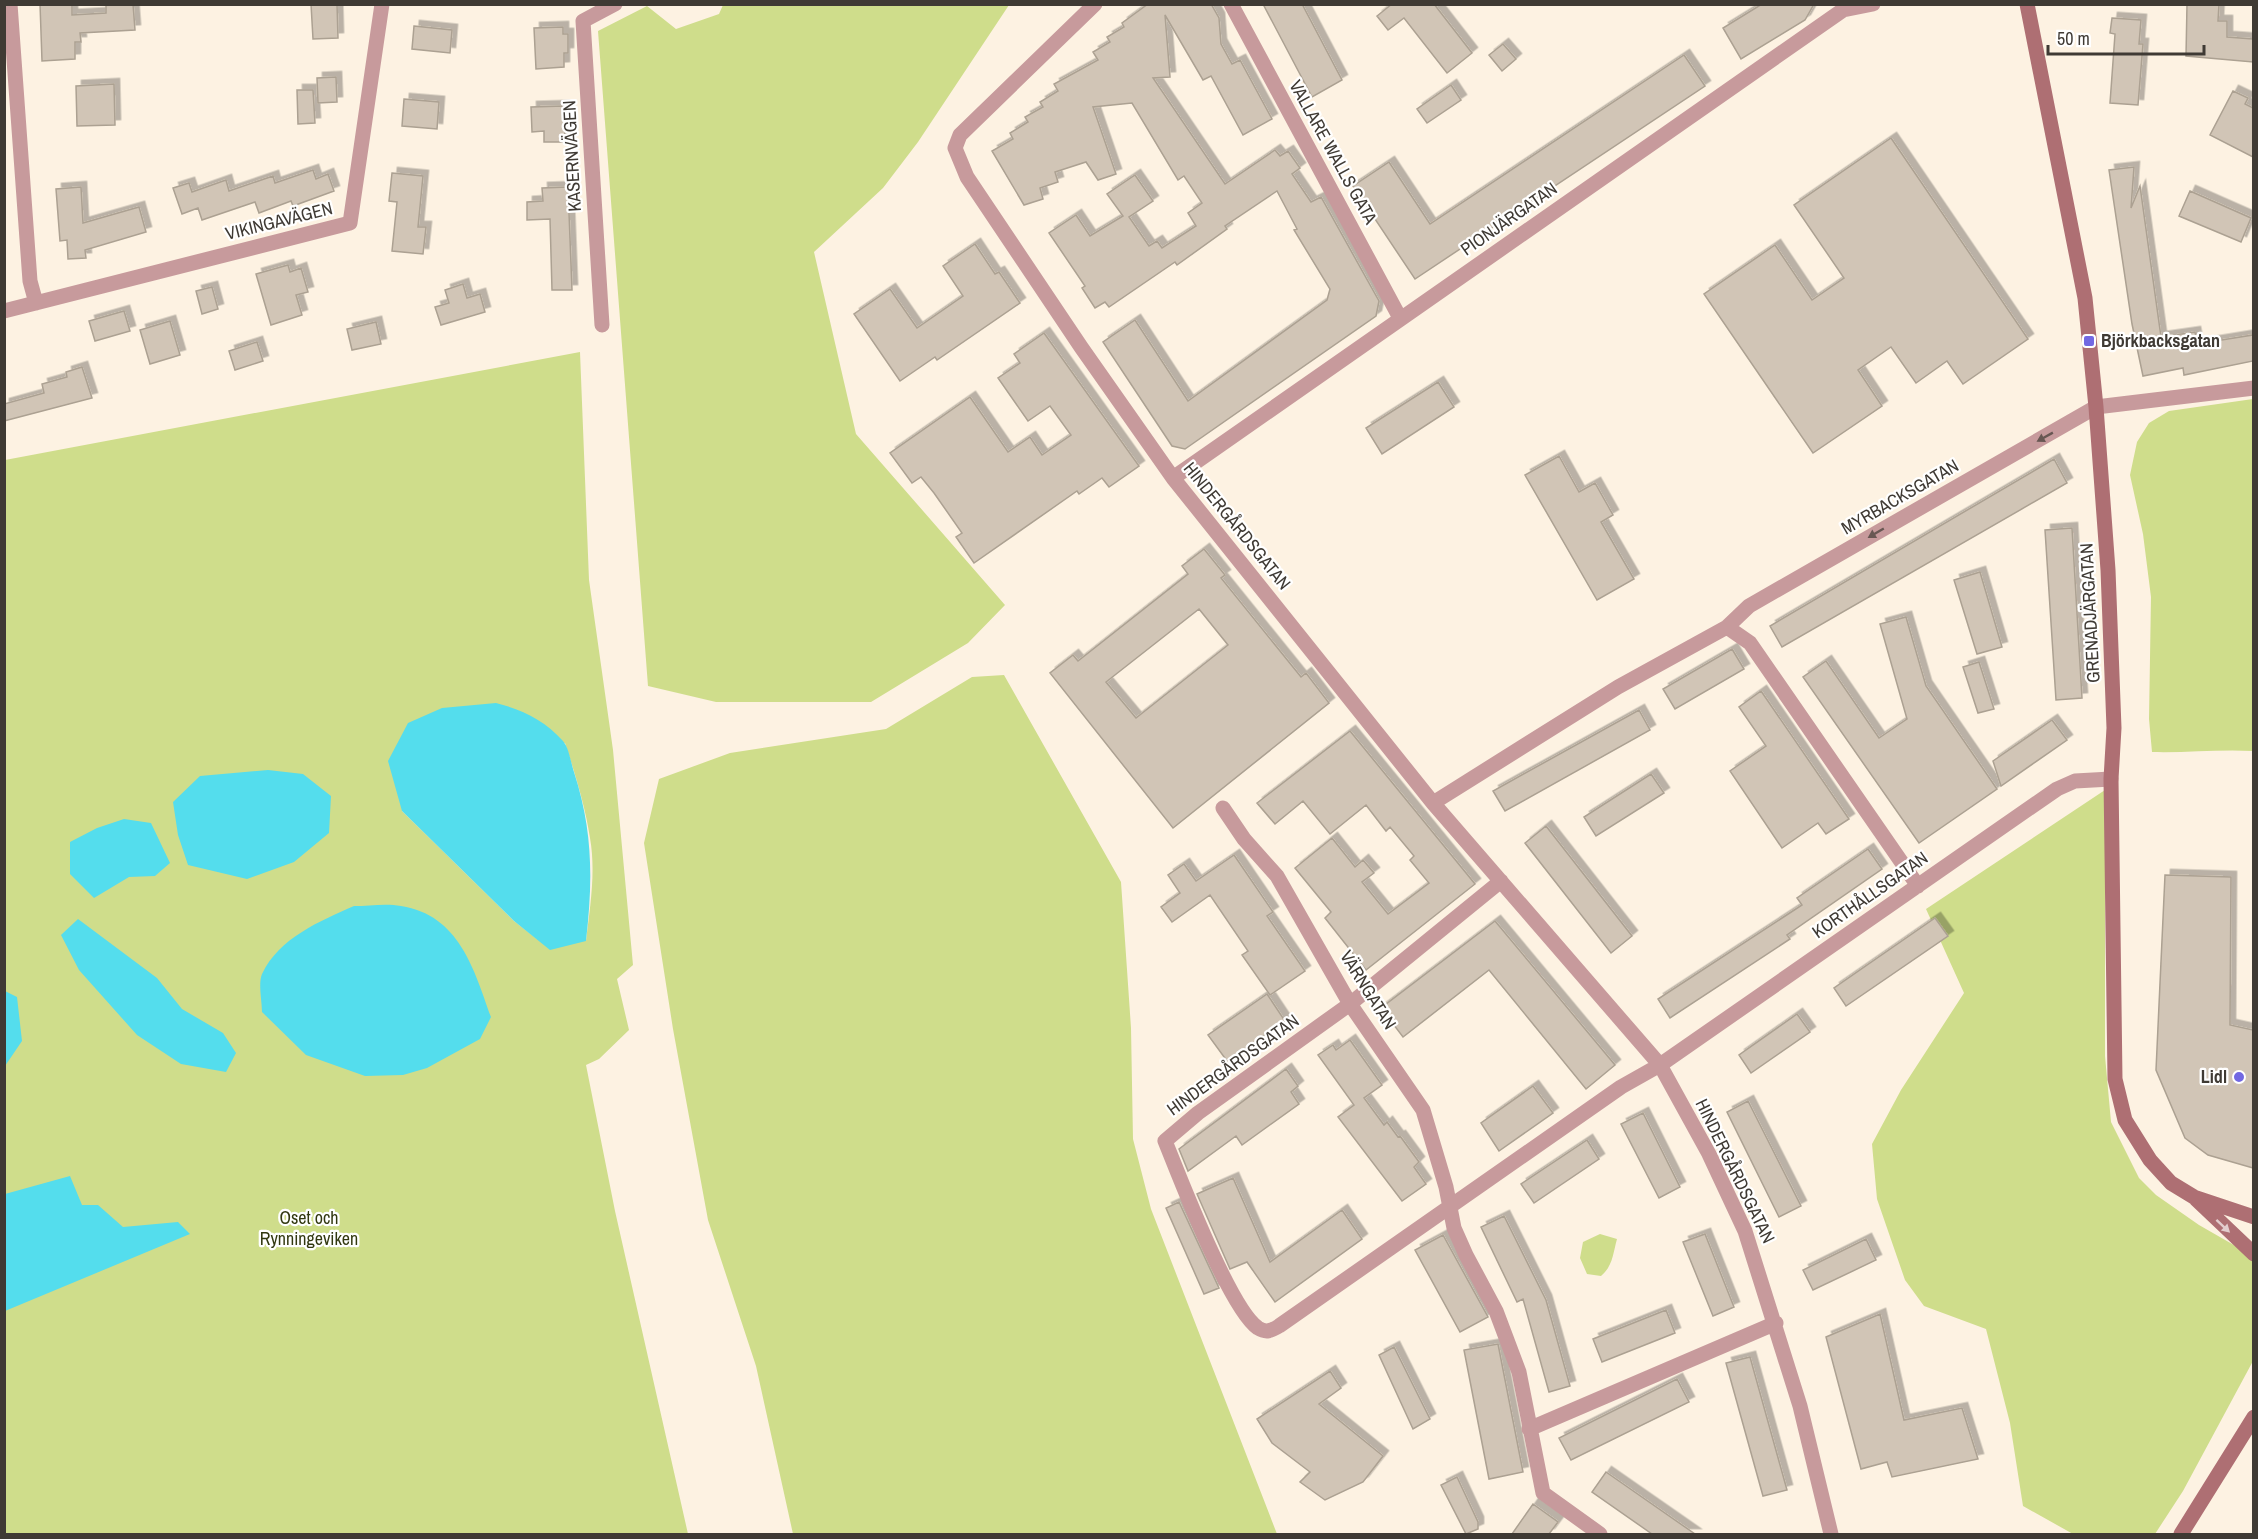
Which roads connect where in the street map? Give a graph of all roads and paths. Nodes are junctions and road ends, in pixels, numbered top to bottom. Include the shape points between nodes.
1 (10, 4) edge
2 (382, 4) edge
3 (615, 4) edge
4 (1095, 4) edge
5 (1231, 4) edge
6 (1873, 4) edge
7 (2027, 4) edge
8 (1841, 7) edge
9 (36, 303) junction
10 (4, 311) edge
11 (1400, 318) junction
12 (602, 326) dead end
13 (2253, 388) edge
14 (2096, 407) junction
15 (1173, 478) junction
16 (1727, 627) junction
17 (2111, 779) junction
18 (1433, 803) junction
19 (1223, 808) dead end
20 (1501, 881) junction
21 (1918, 886) junction
22 (1350, 1004) junction
23 (1660, 1065) junction
24 (2194, 1197) junction
25 (1450, 1207) junction
26 (2253, 1217) edge
27 (2253, 1254) edge
28 (1776, 1323) junction
29 (2253, 1417) edge
30 (1529, 1429) junction
31 (1600, 1534) edge
32 (1831, 1534) edge
33 (2181, 1534) edge

1 - 9 street via 30,281
2 - 9 street, VIKINGAVÄGEN via 350,223
3 - 12 street, KASERNVÄGEN via 583,21
4 - 15 street, HINDERGÅRDSGATAN via 960,135 955,148 967,177
5 - 11 street, VALLARE WALLS GATA
6 - 8 street, PIONJÄRGATAN
7 - 14 street, GRENADJÄRGATAN via 2085,298
8 - 11 street, PIONJÄRGATAN
9 - 10 street, VIKINGAVÄGEN
11 - 15 street, PIONJÄRGATAN
13 - 14 street
14 -> 16 street, MYRBACKSGATAN via 1749,606
14 - 17 street, GRENADJÄRGATAN via 2111,617
15 - 18 street, HINDERGÅRDSGATAN
16 - 18 street, MYRBACKSGATAN via 1618,687
16 - 21 street via 1750,643
17 - 21 street, KORTHÅLLSGATAN via 2075,782 2057,789
17 - 24 street, GRENADJÄRGATAN via 2115,1079 2125,1120 2150,1160 2171,1183
18 - 20 street, HINDERGÅRDSGATAN
19 - 22 street, VÄRNGATAN via 1277,876
20 - 22 street, HINDERGÅRDSGATAN
20 - 23 street, HINDERGÅRDSGATAN
21 - 23 street, KORTHÅLLSGATAN
22 - 25 street, VÄRNGATAN via 1424,1110
22 - 25 street, HINDERGÅRDSGATAN via 1198,1113 1165,1142 1204,1235 1249,1319 1270,1332
23 - 25 street
23 - 28 street, HINDERGÅRDSGATAN via 1745,1230
24 - 26 street, GRENADJÄRGATAN
24 -> 27 street, GRENADJÄRGATAN
25 - 30 street, VÄRNGATAN via 1454,1228 1496,1311 1519,1372
28 - 30 street
28 - 32 street, HINDERGÅRDSGATAN
29 - 33 street
30 - 31 street, VÄRNGATAN via 1543,1493

